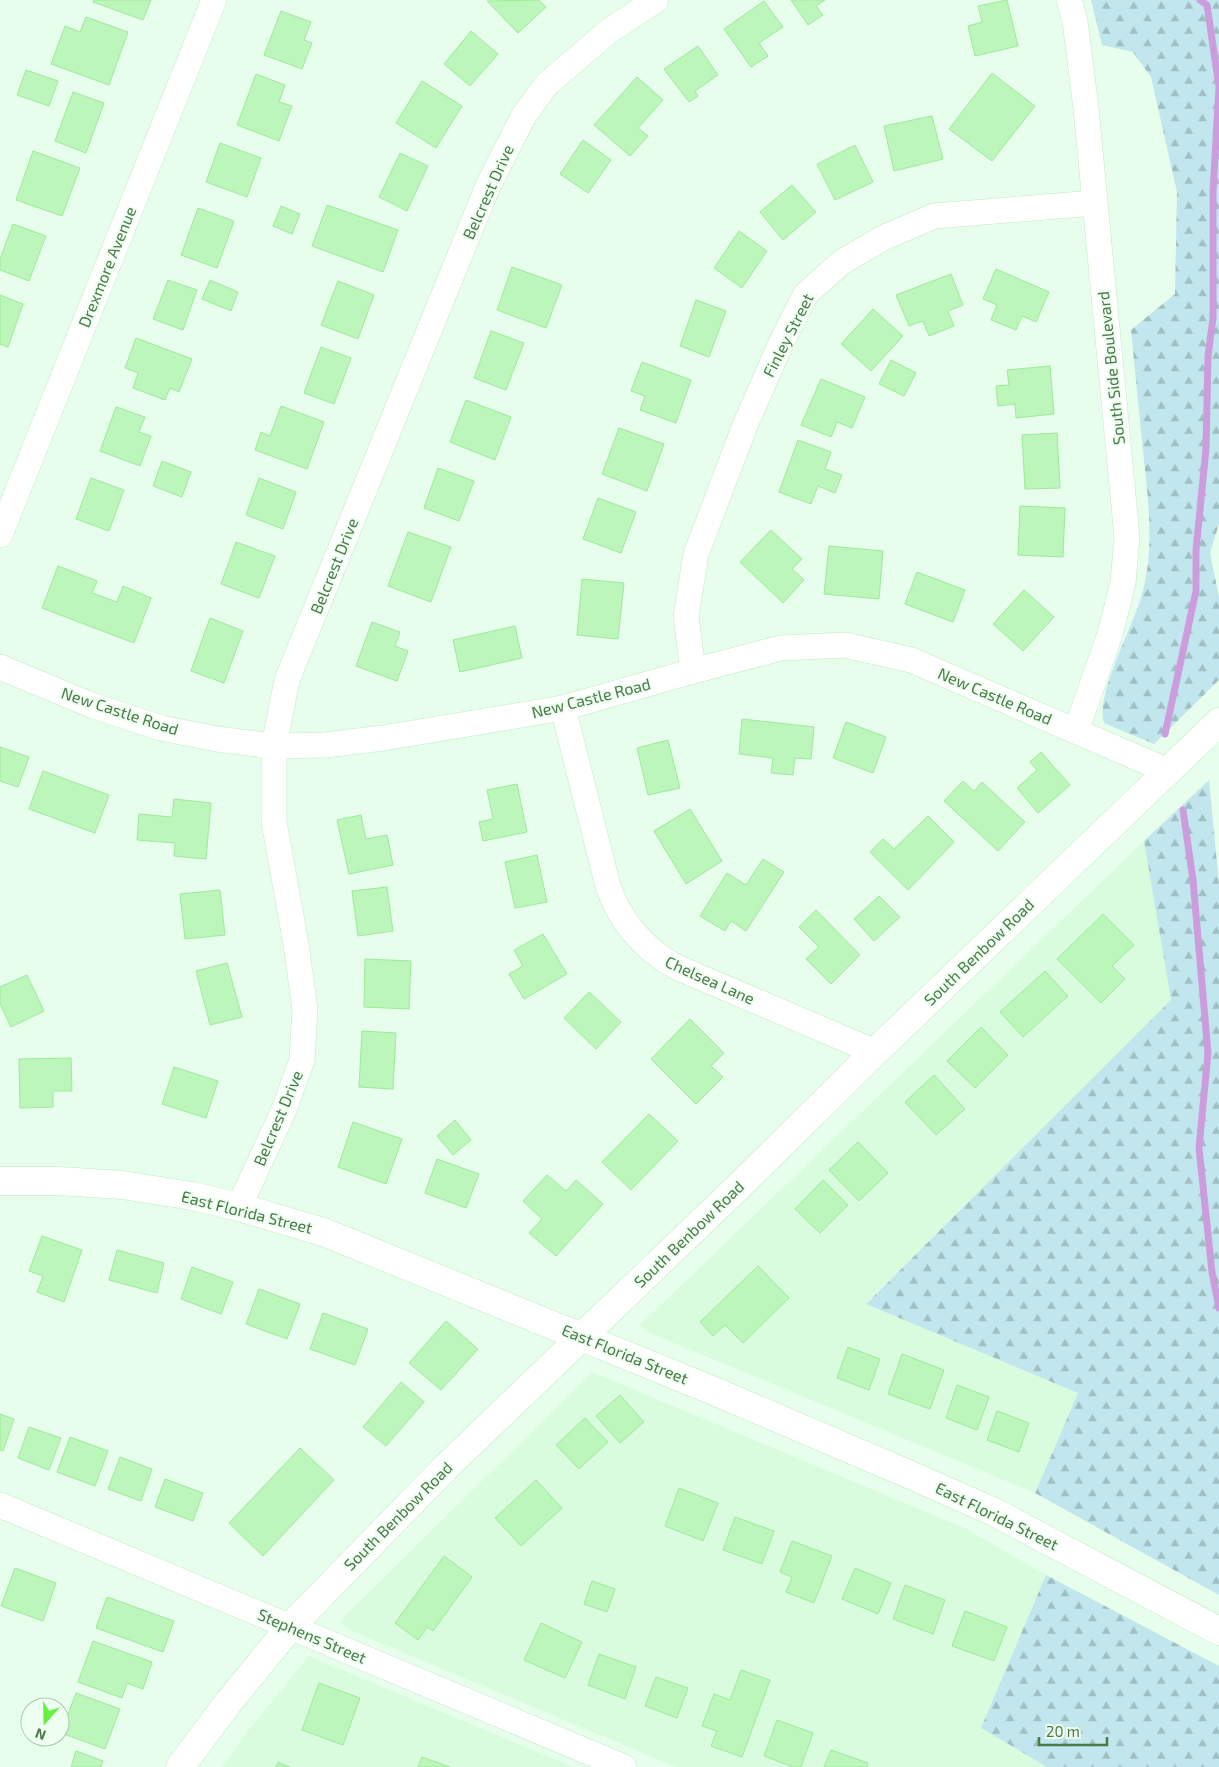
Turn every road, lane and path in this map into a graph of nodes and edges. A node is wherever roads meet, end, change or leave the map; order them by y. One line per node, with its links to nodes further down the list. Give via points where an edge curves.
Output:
1 (214, 0): 5 (street, Drexmore Avenue)
2 (656, 0): 11 (street, Belcrest Drive, via 610,31 546,85 523,117 488,186 287,680)
3 (1069, 0): 4 (street, South Side Boulevard, via 1075,21)
4 (1094, 203): 7 (street, Finley Street, via 934,216 883,238 842,262 806,294 746,423 696,554 686,616); 10 (street, South Side Boulevard, via 1127,537 1123,583 1110,634)
5 (0, 535)
6 (0, 667): 11 (street, New Castle Road, via 161,728)
7 (693, 671): 8 (street, New Castle Road); 10 (street, New Castle Road, via 782,648 845,645 911,660)
8 (563, 708): 11 (street, New Castle Road, via 336,744); 13 (street, Chelsea Lane, via 608,886 614,904 634,934 646,947 674,966)
9 (1219, 722): 12 (main road, South Benbow Road)
10 (1076, 731): 12 (street, New Castle Road)
11 (274, 746): 15 (street, Belcrest Drive, via 274,822 305,1009 302,1060 283,1112)
12 (1168, 771): 13 (main road, South Benbow Road)
13 (875, 1052): 16 (main road, South Benbow Road)
14 (0, 1181): 15 (main road, East Florida Street, via 58,1180 122,1185)
15 (239, 1207): 16 (main road, East Florida Street, via 326,1233)
16 (582, 1337): 18 (main road, South Benbow Road, via 445,1468); 19 (main road, East Florida Street, via 994,1512)
17 (0, 1504): 18 (street, Stephens Street)
18 (290, 1627): 20 (main road, South Benbow Road); 21 (street, Stephens Street)
19 (1219, 1631)
20 (180, 1767)
21 (624, 1767)

